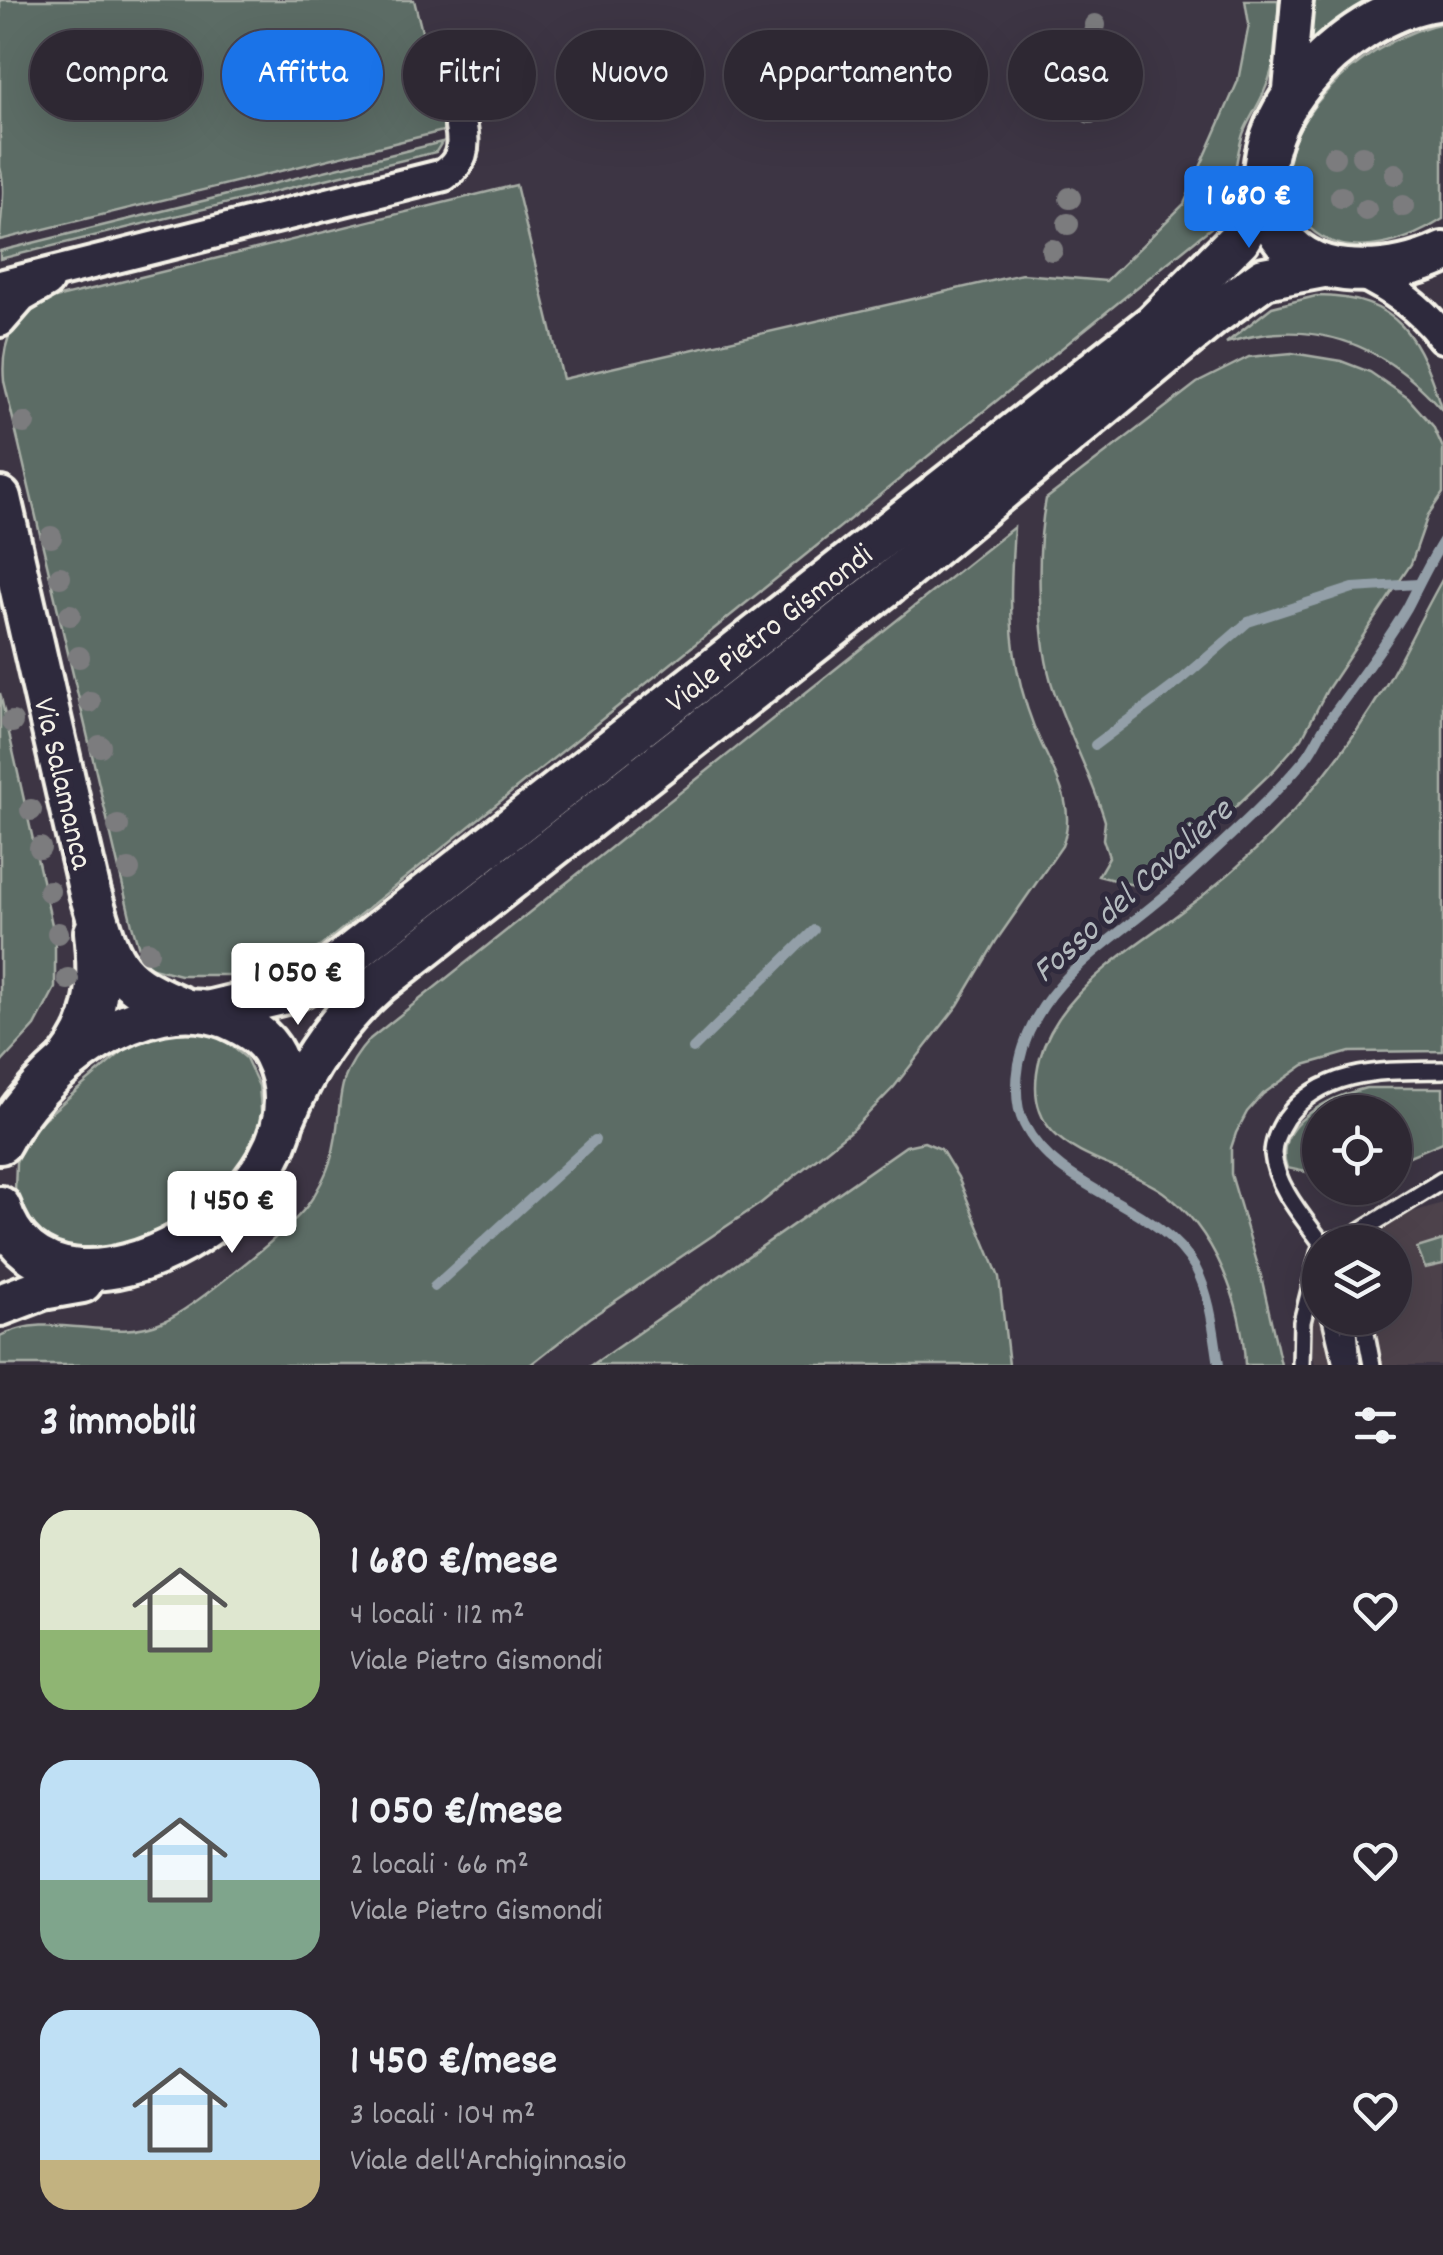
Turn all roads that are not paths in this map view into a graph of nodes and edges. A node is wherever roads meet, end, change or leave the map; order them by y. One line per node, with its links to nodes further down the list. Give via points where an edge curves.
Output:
1 (1298, 0): 3 (street)
2 (1432, 0): 3 (street, Viale Pietro Gismondi, via 1343,42)
3 (1288, 104): 5 (street, Viale Pietro Gismondi)
4 (461, 127): 7 (street, via 462,154 444,175)
5 (1264, 172): 8 (street, via 1280,235 1301,256); 14 (street, Viale Pietro Gismondi, via 1256,212 1239,239 1154,324 329,971 279,996)
6 (1443, 253): 8 (street, Viale Pietro Gismondi, via 1402,267)
7 (82, 266): 9 (street); 10 (street, via 34,288)
8 (1340, 269): 11 (street, via 1414,304); 17 (street, Viale Pietro Gismondi, via 1276,274 1241,294 883,588 380,982 318,1052)
9 (0, 286)
10 (0, 321)
11 (1443, 337)
12 (0, 498): 13 (street, Via Salamanca)
13 (90, 893): 14 (street, via 116,965 140,988); 15 (street, via 95,1009 85,1039)
14 (199, 1011): 15 (street, Viale Pietro Gismondi, via 131,1023); 17 (street, via 249,1028 268,1046 282,1079)
15 (63, 1066): 18 (street, via 22,1108)
16 (1443, 1070): 21 (lane, via 1344,1077 1300,1102 1274,1142 1289,1197)
17 (284, 1116): 23 (street, Viale Pietro Gismondi, via 264,1172 216,1224 149,1270)
18 (0, 1143)
19 (1443, 1180): 22 (lane)
20 (0, 1207): 23 (street, via 12,1239 29,1259 52,1274)
21 (1311, 1225)
22 (1374, 1225)
23 (86, 1282): 24 (street, Viale Pietro Gismondi)
24 (0, 1305)
25 (1302, 1322): 29 (lane)
26 (1336, 1335): 30 (lane)
27 (1349, 1335): 31 (lane)
28 (1366, 1335): 32 (lane)
29 (1301, 1365)
30 (1342, 1365)
31 (1352, 1365)
32 (1372, 1365)

